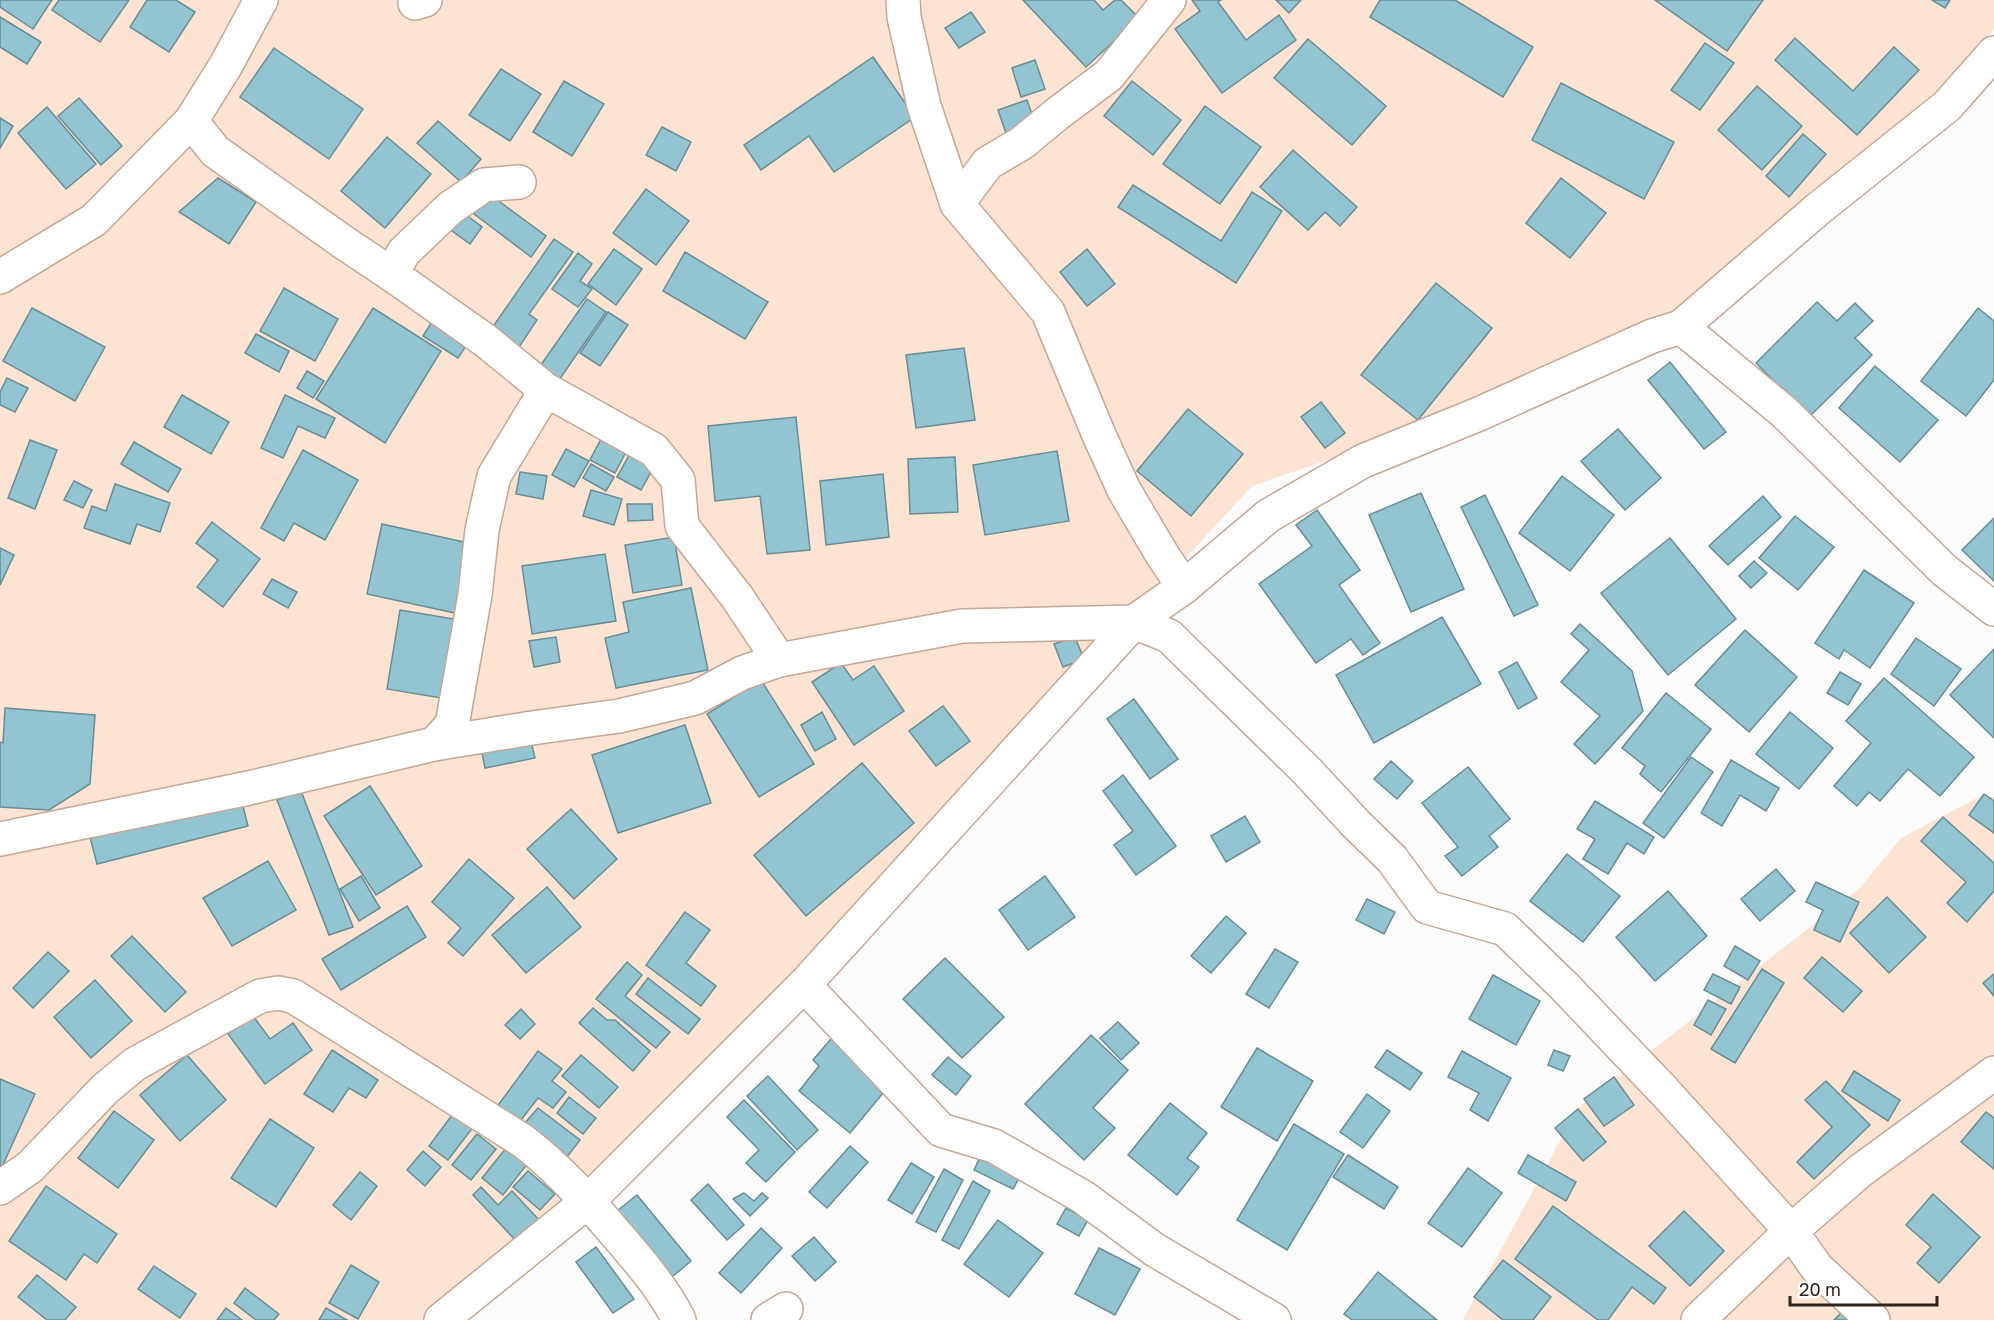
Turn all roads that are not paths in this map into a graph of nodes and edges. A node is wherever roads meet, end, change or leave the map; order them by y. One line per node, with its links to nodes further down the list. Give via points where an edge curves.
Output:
1 (261, 0): 5 (street)
2 (903, 0): 7 (street, via 924,106)
3 (1169, 0): 7 (street, via 1109,75 1023,143 988,163)
4 (1994, 53): 10 (street, via 1947,106 1818,209)
5 (191, 121): 8 (street, via 215,151); 9 (street, via 94,220)
6 (519, 182): 8 (street, via 484,185 450,208 404,252)
7 (957, 204): 12 (street, via 1048,312 1124,490)
8 (391, 274): 11 (street, via 486,341)
9 (0, 278)
10 (1681, 327): 12 (street, via 1363,461 1268,516); 13 (street, via 1784,412 1944,570)
11 (546, 390): 15 (street, via 654,450 678,480 682,526); 16 (street, via 494,476 452,725)
12 (1184, 587): 14 (street)
13 (1994, 609)
14 (1134, 622): 15 (street, via 962,626); 18 (street); 22 (street, via 1169,636 1392,859 1427,907 1504,929 1657,1083)
15 (779, 660): 16 (street, via 742,673 695,698 619,717)
16 (434, 744): 17 (street)
17 (0, 839)
18 (804, 985): 21 (street); 25 (street, via 941,1130 994,1146 1083,1197 1155,1250)
19 (1994, 1073): 22 (street, via 1860,1171)
20 (0, 1188): 21 (street, via 30,1167 105,1089 135,1064 260,996 278,993 293,996 523,1141)
21 (588, 1201): 23 (street); 24 (street, via 654,1278)
22 (1791, 1231): 26 (street); 27 (street, via 1817,1268)
23 (441, 1320)
24 (679, 1320)
25 (1274, 1320)
26 (1698, 1320)
27 (1873, 1320)

